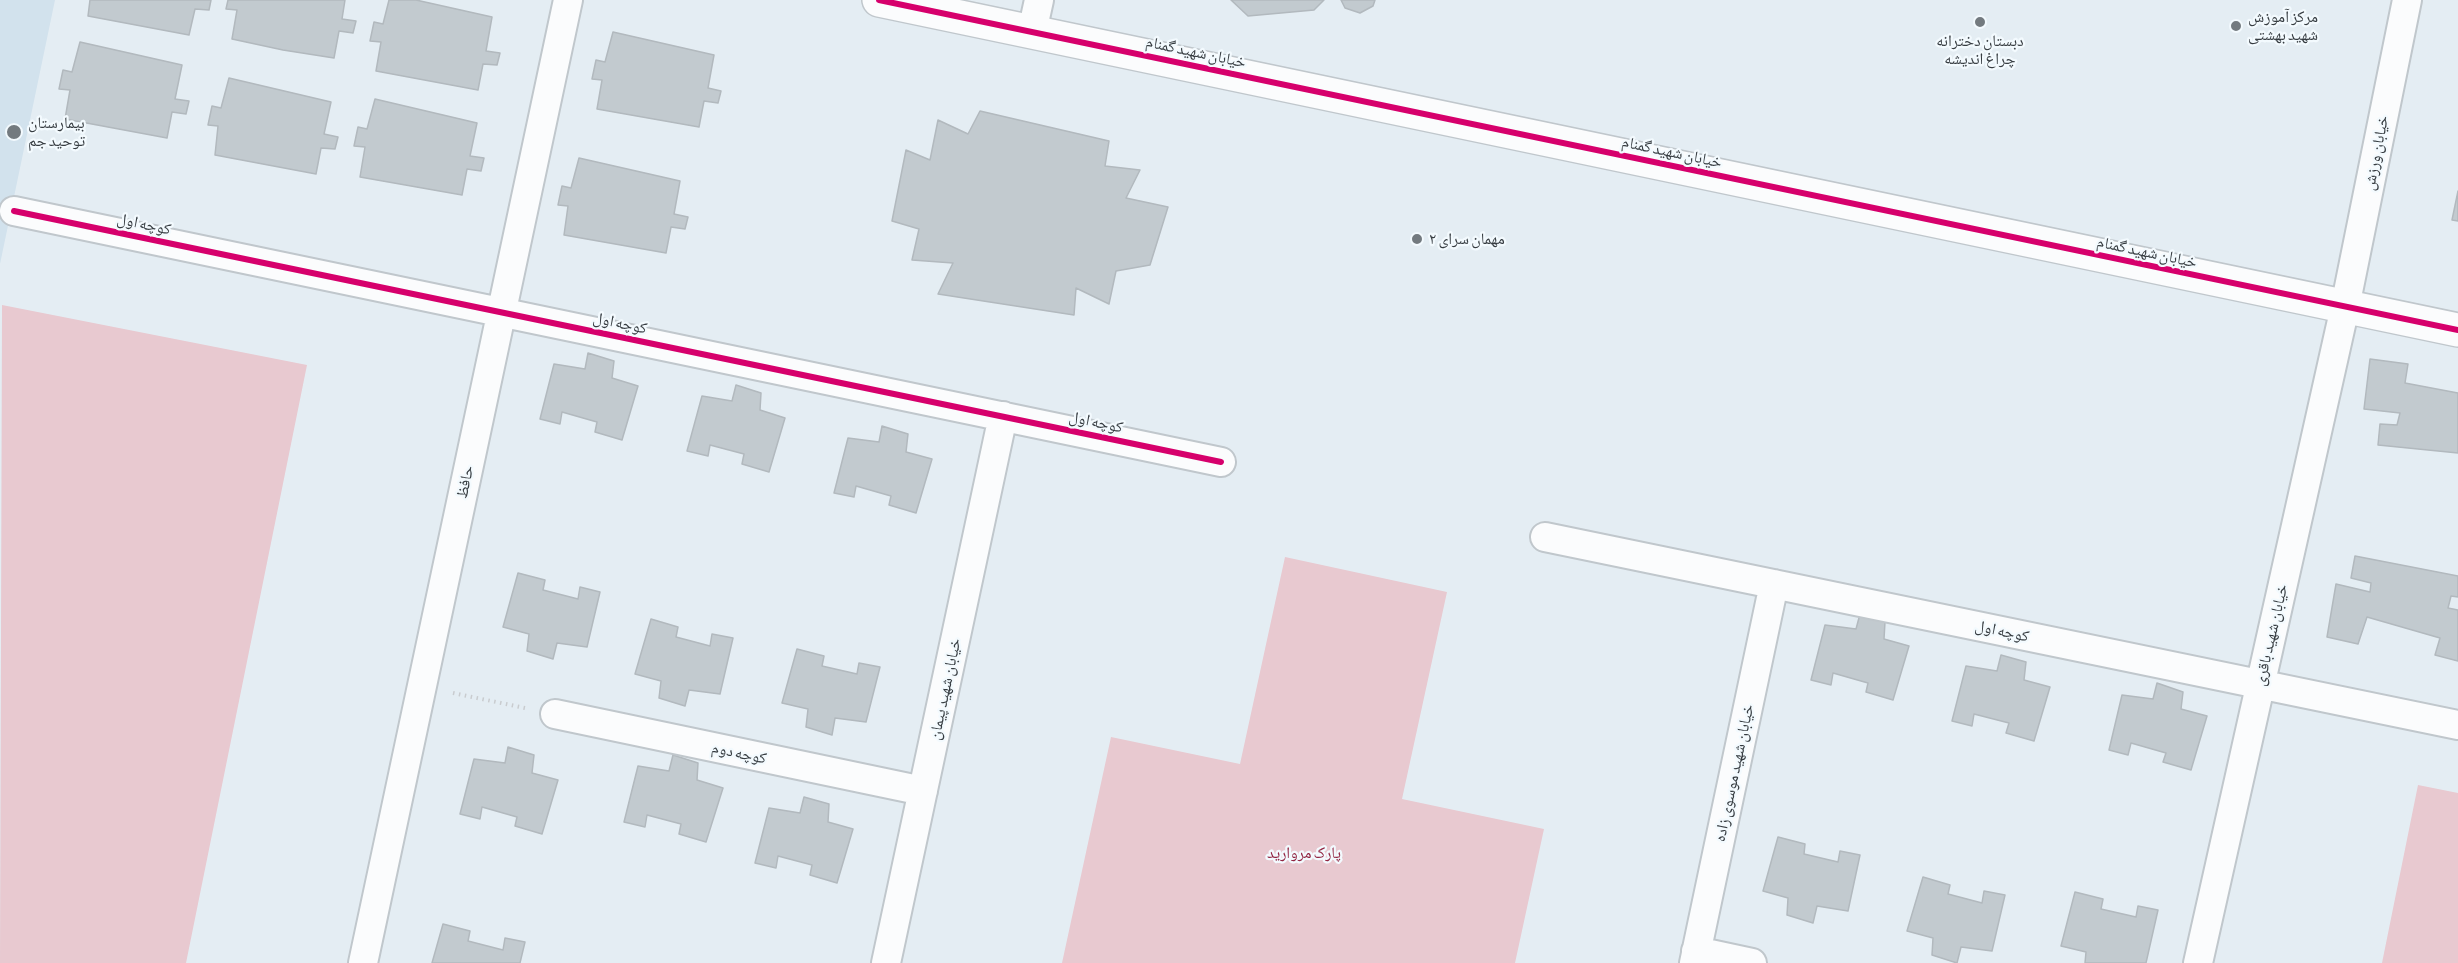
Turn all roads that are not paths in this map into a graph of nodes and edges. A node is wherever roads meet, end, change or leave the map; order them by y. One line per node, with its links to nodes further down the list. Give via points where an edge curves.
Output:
1 (568, 0): 8 (street, حافظ)
2 (879, 0): 5 (street, خیابان شهید گمنام)
3 (1039, 0): 5 (street)
4 (2407, 0): 7 (street, خیابان ورزش)
5 (1032, 32): 7 (street, خیابان شهید گمنام)
6 (14, 210): 8 (street, کوچه اول)
7 (2345, 307): 9 (street, خیابان شهید گمنام); 14 (street, خیابان شهید باقری)
8 (501, 312): 10 (street, کوچه اول); 19 (street, حافظ)
9 (2458, 330)
10 (1003, 416): 11 (street, کوچه اول); 17 (street, خیابان شهید پیمان)
11 (1221, 462)
12 (1545, 537): 13 (street, کوچه اول)
13 (1774, 584): 14 (street, کوچه اول); 18 (street, خیابان شهید موسوی زاده)
14 (2260, 685): 16 (street, کوچه اول); 22 (street, خیابان شهید باقری)
15 (555, 714): 17 (street, کوچه دوم)
16 (2458, 725)
17 (923, 791): 20 (street, خیابان شهید پیمان)
18 (1695, 957): 21 (street)
19 (363, 963)
20 (886, 963)
21 (1752, 963)
22 (2198, 963)

